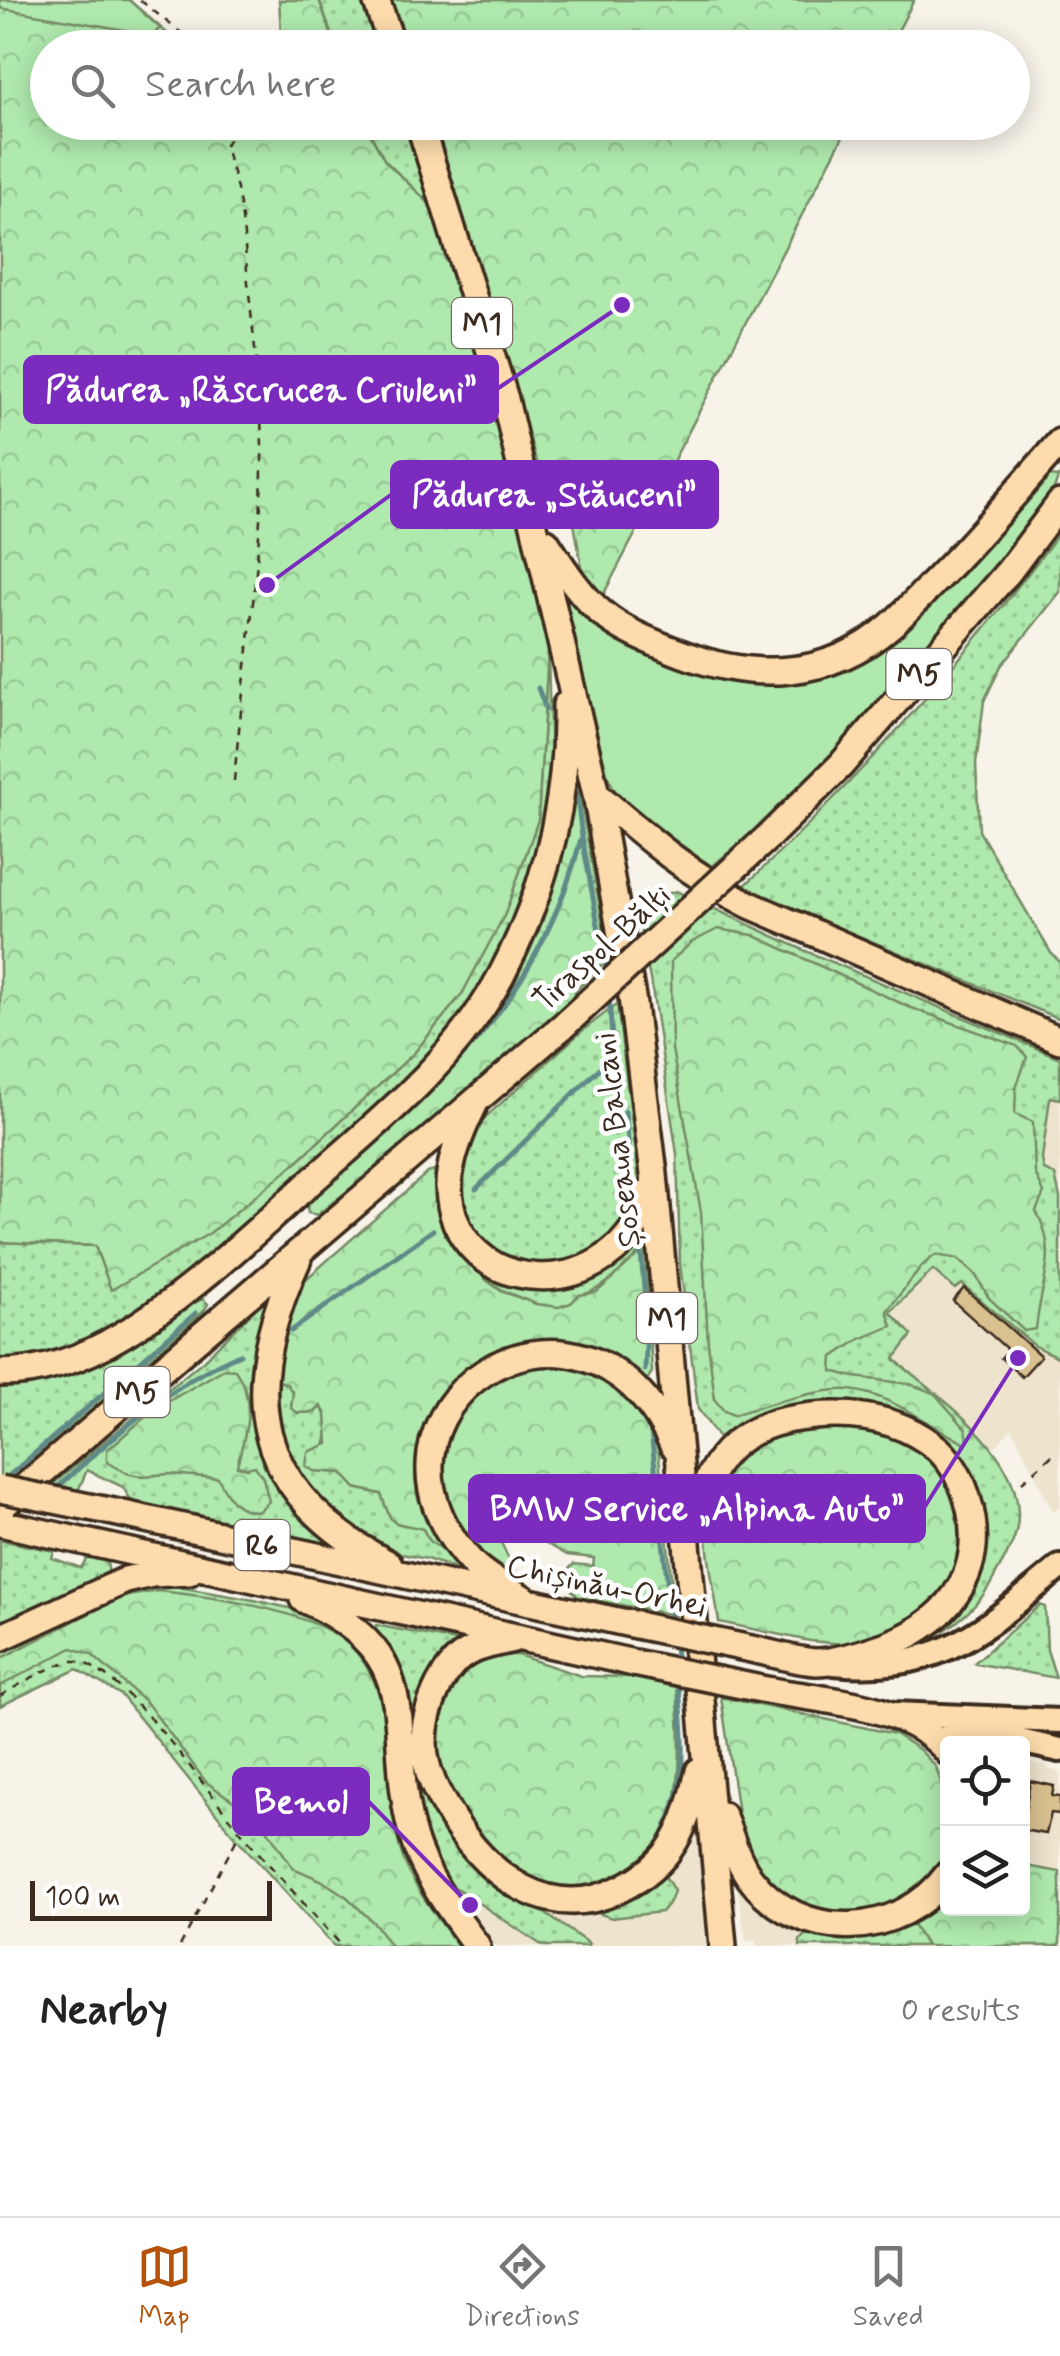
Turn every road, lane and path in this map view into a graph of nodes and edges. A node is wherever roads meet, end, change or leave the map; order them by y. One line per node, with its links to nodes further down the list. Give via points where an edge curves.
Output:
1 (140, 0): 3 (path)
2 (376, 0): 4 (highway)
3 (178, 30)
4 (387, 30)
5 (228, 140): 11 (path, via 224,146 247,240 262,471)
6 (426, 140): 9 (highway, M1, via 491,352)
7 (1060, 442): 9 (highway, via 888,628 864,646 812,667 733,670 638,638 582,597)
8 (1060, 503): 14 (highway, Tiraspol-Bălți / M5, bridge, via 841,764 564,1026)
9 (535, 526): 10 (highway, M1)
10 (565, 650): 12 (highway, Șoseaua Balcani / M1); 16 (highway, via 564,778 548,861 500,978 415,1088)
11 (234, 781)
12 (596, 794): 13 (highway, via 704,882); 15 (highway, Șoseaua Balcani / M1)
13 (1060, 1040)
14 (476, 1100): 15 (highway, via 454,1158 450,1197 460,1230 497,1265 564,1275 608,1257 638,1224); 17 (highway, Tiraspol-Bălți / M5)
15 (654, 1174): 21 (highway, Șoseaua Balcani / M1)
16 (248, 1238): 18 (highway); 19 (highway, via 111,1341 68,1361)
17 (302, 1249): 18 (highway, Tiraspol-Bălți / M5); 29 (highway, via 266,1345 264,1399 275,1450 297,1495 318,1517)
18 (274, 1274): 24 (highway, M5)
19 (0, 1373)
20 (1057, 1451): 22 (path)
21 (681, 1462): 26 (highway, Șoseaua Balcani / M1); 31 (highway, via 643,1395 592,1361 538,1352 500,1362 469,1382 437,1428 430,1465 435,1500 453,1539 477,1568)
22 (1022, 1482)
23 (0, 1489): 29 (highway, Chișinău-Orhei / R6, bridge)
24 (0, 1508)
25 (0, 1523): 28 (highway, R6)
26 (688, 1562): 34 (highway, via 701,1494 716,1463 763,1428 810,1416 866,1416 940,1450 961,1481 972,1515 976,1544 960,1588 906,1637); 40 (highway, Șoseaua Balcani / M1)
27 (1060, 1567): 34 (main road, Chișinău-Orhei / R6, via 976,1634 942,1652 882,1666)
28 (218, 1571): 30 (highway, R6); 32 (highway, via 126,1580)
29 (416, 1578): 31 (highway, Chișinău-Orhei / R6)
30 (257, 1579): 33 (highway, R6); 47 (highway, via 349,1624 383,1661 396,1688 407,1808 420,1860)
31 (529, 1602): 34 (highway, Chișinău-Orhei / R6, bridge)
32 (0, 1638)
33 (520, 1638): 36 (highway, R6, bridge); 40 (highway, via 468,1652 454,1664 430,1708 424,1746 448,1811 478,1854 514,1886 542,1897 584,1900 648,1874 690,1813)
34 (816, 1662)
35 (0, 1696): 43 (path, via 68,1661 82,1662 136,1702)
36 (885, 1713): 37 (main road); 39 (highway)
37 (915, 1716): 38 (main road); 41 (main road)
38 (1060, 1721)
39 (940, 1744)
40 (704, 1747): 42 (highway, M1)
41 (1060, 1750)
42 (708, 1783): 44 (highway, via 750,1878 772,1901 811,1922 858,1926 896,1916); 48 (highway, M1)
43 (240, 1832): 45 (path); 46 (path)
44 (940, 1882)
45 (180, 1946)
46 (342, 1946)
47 (477, 1946)
48 (723, 1946)

